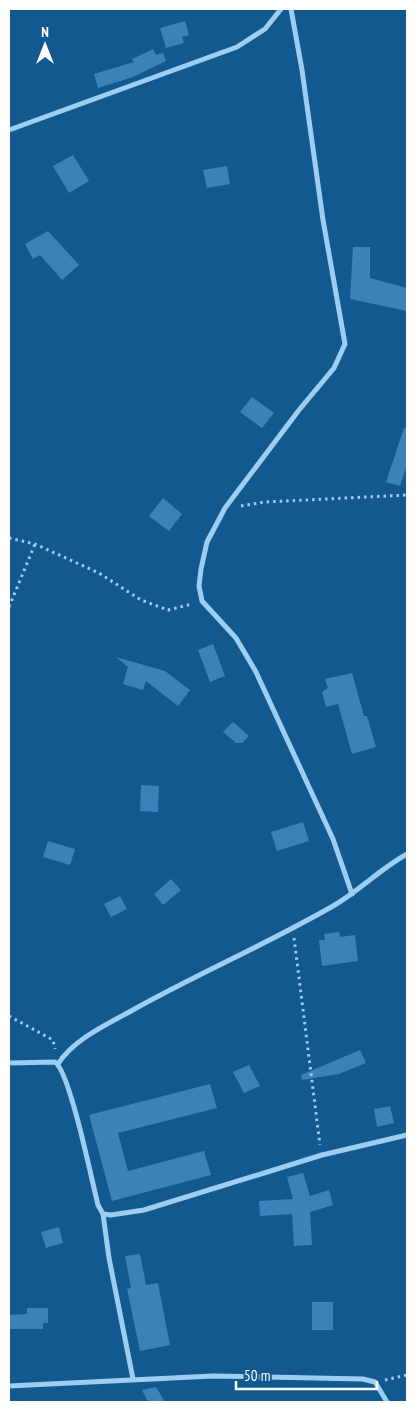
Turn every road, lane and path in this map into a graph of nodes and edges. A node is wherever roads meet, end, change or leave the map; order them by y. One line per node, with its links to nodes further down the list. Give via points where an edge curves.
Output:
1 (281, 9): 3 (street, via 265,29 237,47)
2 (291, 9): 5 (street, via 345,344 334,368)
3 (9, 130)
4 (407, 495): 5 (path, via 265,502)
5 (225, 508): 8 (street, via 204,552 199,586)
6 (9, 538): 7 (path)
7 (35, 544): 8 (path, via 99,573 141,600 168,610); 9 (path)
8 (202, 601): 11 (street, via 236,638 256,672 333,839)
9 (9, 606)
10 (407, 854): 11 (street, via 386,865)
11 (352, 894): 12 (street)
12 (293, 928): 15 (street, via 184,981 113,1021 68,1050); 17 (path)
13 (9, 1016): 15 (path, via 53,1040)
14 (9, 1062): 15 (street)
15 (58, 1064): 18 (street)
16 (407, 1135): 17 (street)
17 (322, 1155): 18 (street, via 144,1210)
18 (103, 1214): 20 (street)
19 (407, 1376): 21 (path)
20 (132, 1379): 21 (street, via 213,1376 363,1379); 22 (street)
21 (375, 1382): 23 (street)
22 (9, 1386)
23 (387, 1402)

